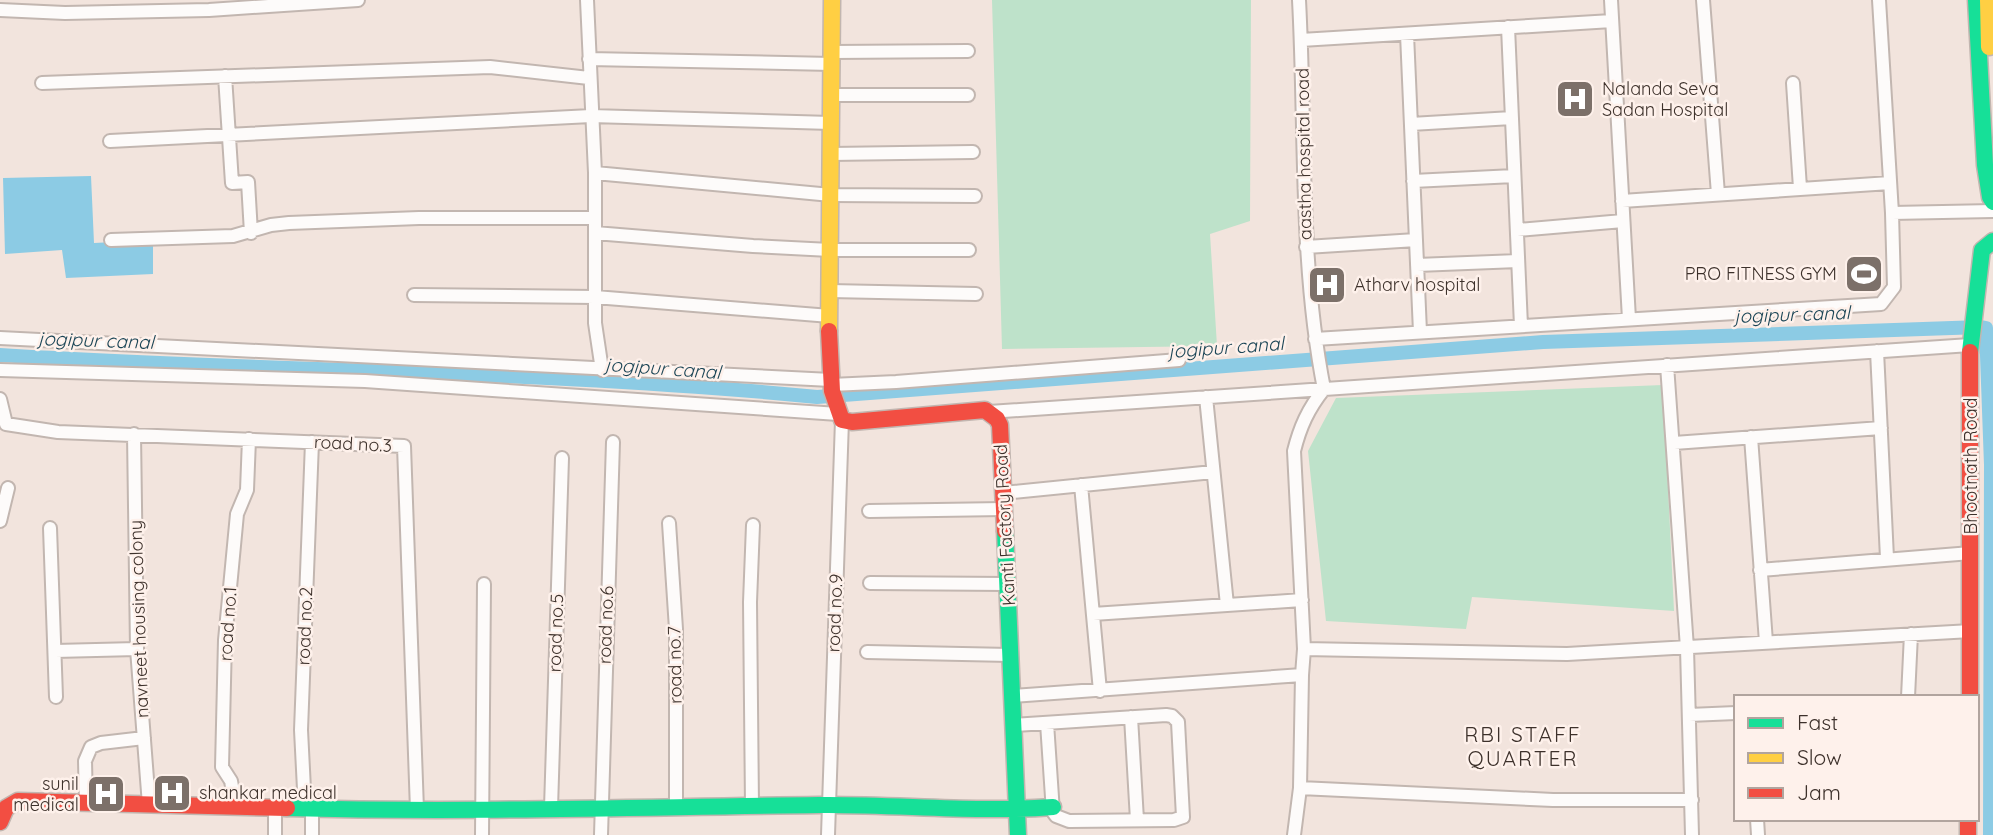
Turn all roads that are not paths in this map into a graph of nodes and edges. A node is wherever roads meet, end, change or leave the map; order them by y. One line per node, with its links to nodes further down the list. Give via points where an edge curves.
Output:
1 (358, 0): 10 (street)
2 (587, 0): 18 (street)
3 (832, 0): 17 (street)
4 (1299, 0): 15 (street, aastha hospital road)
5 (1611, 0): 12 (street)
6 (1703, 0): 40 (street)
7 (1879, 0): 38 (street)
8 (1976, 0): 34 (street)
9 (1988, 0): 25 (street)
10 (209, 5): 11 (street, via 65,13)
11 (0, 10)
12 (1612, 21): 13 (street); 43 (street)
13 (1508, 27): 14 (street); 27 (street)
14 (1407, 34): 15 (street); 29 (street)
15 (1301, 40): 55 (street, aastha hospital road)
16 (968, 51): 17 (street)
17 (832, 58): 18 (street); 23 (street)
18 (589, 59): 20 (street)
19 (225, 76): 20 (street, via 490,67); 21 (street); 30 (street)
20 (589, 78): 26 (street)
21 (42, 83)
22 (1793, 83): 39 (street)
23 (832, 95): 24 (street); 28 (street)
24 (968, 95)
25 (1993, 100)
26 (591, 116): 28 (street); 30 (street); 35 (street)
27 (1512, 118): 29 (street); 36 (street)
28 (831, 124): 33 (street)
29 (1411, 124): 37 (street)
30 (228, 135): 31 (street); 50 (street, via 232,183 248,182)
31 (110, 141)
32 (973, 152): 33 (street)
33 (831, 154): 41 (street)
34 (1989, 164): 44 (street)
35 (595, 173): 41 (street); 47 (street)
36 (1514, 176): 37 (street); 49 (street)
37 (1413, 181): 53 (street)
38 (1890, 183): 39 (street); 46 (street)
39 (1800, 188): 40 (street)
40 (1718, 194): 43 (street)
41 (831, 195): 42 (street); 56 (street)
42 (975, 196)
43 (1622, 201): 48 (street)
44 (1993, 202)
45 (1993, 211): 46 (street)
46 (1892, 213): 65 (street, via 1894,287 1881,304)
47 (595, 218): 50 (street, via 289,223); 51 (street)
48 (1623, 221): 49 (street); 65 (street)
49 (1517, 230): 58 (street)
50 (251, 233): 52 (street)
51 (595, 233): 56 (street); 63 (street)
52 (111, 240)
53 (1416, 240): 55 (street); 59 (street)
54 (1993, 241): 69 (street, Bhootnath Road, via 1982,250)
55 (1306, 247): 70 (street, aastha hospital road)
56 (830, 250): 57 (street); 60 (street)
57 (970, 250)
58 (1518, 261): 59 (street); 66 (street)
59 (1417, 265): 67 (street)
60 (830, 291): 61 (street); 64 (street)
61 (976, 294)
62 (414, 295): 63 (street)
63 (595, 297): 64 (street); 75 (street)
64 (830, 316): 77 (street)
65 (1629, 319): 66 (street)
66 (1521, 326): 67 (street)
67 (1420, 332): 70 (street)
68 (0, 338): 75 (street)
69 (1971, 340): 71 (street); 99 (street, Bhootnath Road)
70 (1316, 344): 76 (street, aastha hospital road)
71 (1877, 351): 73 (street); 82 (street)
72 (1179, 360): 77 (street)
73 (1667, 365): 76 (street); 88 (street)
74 (0, 370): 81 (street, via 365,381)
75 (602, 370): 77 (street)
76 (1322, 383): 78 (street); 105 (street, via 1300,427 1294,451)
77 (832, 385): 81 (street)
78 (1206, 397): 80 (street); 90 (street)
79 (0, 399): 83 (street, road no.3, via 6,424 58,432)
80 (989, 412): 81 (street, via 852,422); 93 (street, Kanti Factory Road, via 1000,425)
81 (839, 414): 133 (street, road no.9)
82 (1881, 428): 84 (street); 100 (street)
83 (134, 434): 85 (street, road no.3); 112 (street, navneet housing colony)
84 (1751, 437): 88 (street); 101 (street)
85 (249, 439): 86 (street, road no.3); 135 (street, road no.1, via 247,490 237,514 225,640 222,767 231,781)
86 (312, 442): 142 (street, road no.2, via 301,730); 144 (street, road no.3, via 404,446)
87 (613, 442): 141 (street, road no.6)
88 (1674, 443): 111 (street)
89 (562, 458): 140 (street, road no.5)
90 (1213, 472): 91 (street); 106 (street)
91 (1081, 485): 93 (street); 107 (street)
92 (8, 488): 95 (street)
93 (1004, 501): 94 (street); 104 (street, Kanti Factory Road)
94 (869, 511)
95 (0, 521)
96 (669, 523): 136 (street, road no.7, via 676,629)
97 (753, 526): 134 (street)
98 (50, 528): 114 (street)
99 (1971, 553): 100 (street); 108 (street, Bhootnath Road)
100 (1887, 558): 101 (street)
101 (1760, 570): 110 (street)
102 (870, 583): 104 (street)
103 (484, 584): 143 (street)
104 (1007, 584): 116 (street, Kanti Factory Road)
105 (1302, 600): 106 (street); 113 (street)
106 (1227, 605): 107 (street)
107 (1093, 614): 118 (street)
108 (1971, 631): 109 (street); 120 (street, Bhootnath Road)
109 (1911, 635): 110 (street); 119 (street)
110 (1766, 642): 111 (street)
111 (1687, 648): 113 (street, via 1567,654); 124 (street)
112 (137, 649): 114 (street); 128 (street, navneet housing colony)
113 (1304, 649): 117 (street)
114 (55, 651): 122 (street)
115 (867, 652): 116 (street)
116 (1010, 655): 121 (street, Kanti Factory Road)
117 (1302, 675): 118 (street); 129 (street)
118 (1101, 691): 121 (street)
119 (1908, 695)
120 (1970, 695)
121 (1012, 696): 127 (street, Kanti Factory Road)
122 (56, 697)
123 (1734, 713): 124 (street)
124 (1689, 715): 130 (street)
125 (1131, 717): 126 (street); 146 (street); 146 (street, via 1167,715 1178,722 1185,813 1180,819)
126 (1047, 723): 127 (street); 137 (street)
127 (1014, 725): 145 (street, Kanti Factory Road)
128 (144, 738): 131 (street, via 91,747 85,761); 132 (street, navneet housing colony)
129 (1300, 788): 130 (street, via 1553,800); 153 (street)
130 (1692, 800): 154 (street)
131 (86, 803): 132 (street); 138 (street)
132 (149, 805): 135 (street)
133 (827, 805): 134 (street); 145 (street); 151 (street, road no.9)
134 (752, 806): 136 (street)
135 (236, 807): 139 (street)
136 (676, 807): 141 (street)
137 (1053, 807): 145 (street); 146 (street, via 1056,816 1069,821)
138 (6, 808)
139 (275, 808): 142 (street); 147 (street)
140 (551, 808): 141 (street); 143 (street)
141 (600, 808): 150 (street, road no.6)
142 (308, 809): 144 (street); 148 (street, road no.2)
143 (484, 809): 144 (street); 149 (street)
144 (417, 810)
145 (1017, 810): 152 (street, Kanti Factory Road)
146 (1137, 820)
147 (275, 835)
148 (312, 835)
149 (482, 835)
150 (601, 835)
151 (828, 835)
152 (1018, 835)
153 (1294, 835)
154 (1692, 835)

